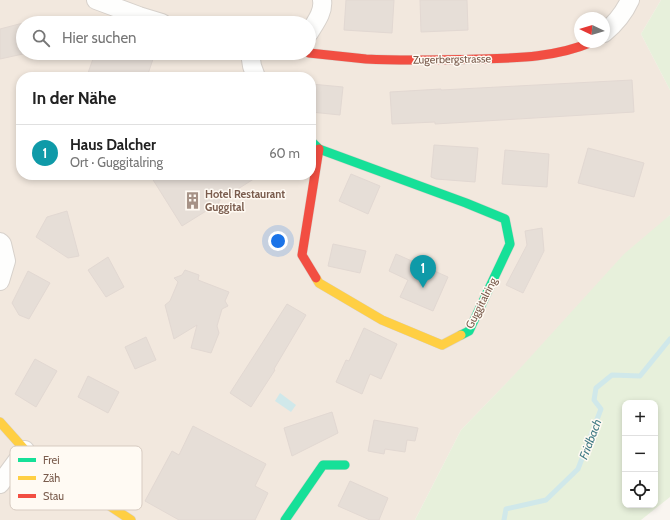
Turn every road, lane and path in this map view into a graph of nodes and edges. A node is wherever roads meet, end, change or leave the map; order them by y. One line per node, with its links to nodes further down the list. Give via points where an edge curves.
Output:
1 (96, 0): 4 (street)
2 (322, 0): 5 (street)
3 (630, 0): 6 (street)
4 (139, 16)
5 (316, 21)
6 (610, 28)
7 (578, 48): 8 (street, Zugerbergstrasse, via 550,54 434,60 372,59)
8 (316, 54)
9 (251, 60): 10 (street)
10 (254, 72)
11 (316, 146): 12 (street, Guggitalring)
12 (319, 149): 13 (street, Guggitalring); 14 (street, Guggitalring, via 466,202 505,219 510,244 469,331 442,345 382,320 319,283 302,255)
13 (316, 168)
14 (314, 180)
15 (0, 242): 16 (street, via 6,261)
16 (0, 281)
17 (0, 422): 18 (street)
18 (22, 446)
19 (344, 465): 24 (street, via 323,465)
20 (10, 470): 21 (street)
21 (0, 484)
22 (116, 510): 23 (street)
23 (131, 520)
24 (285, 520)

